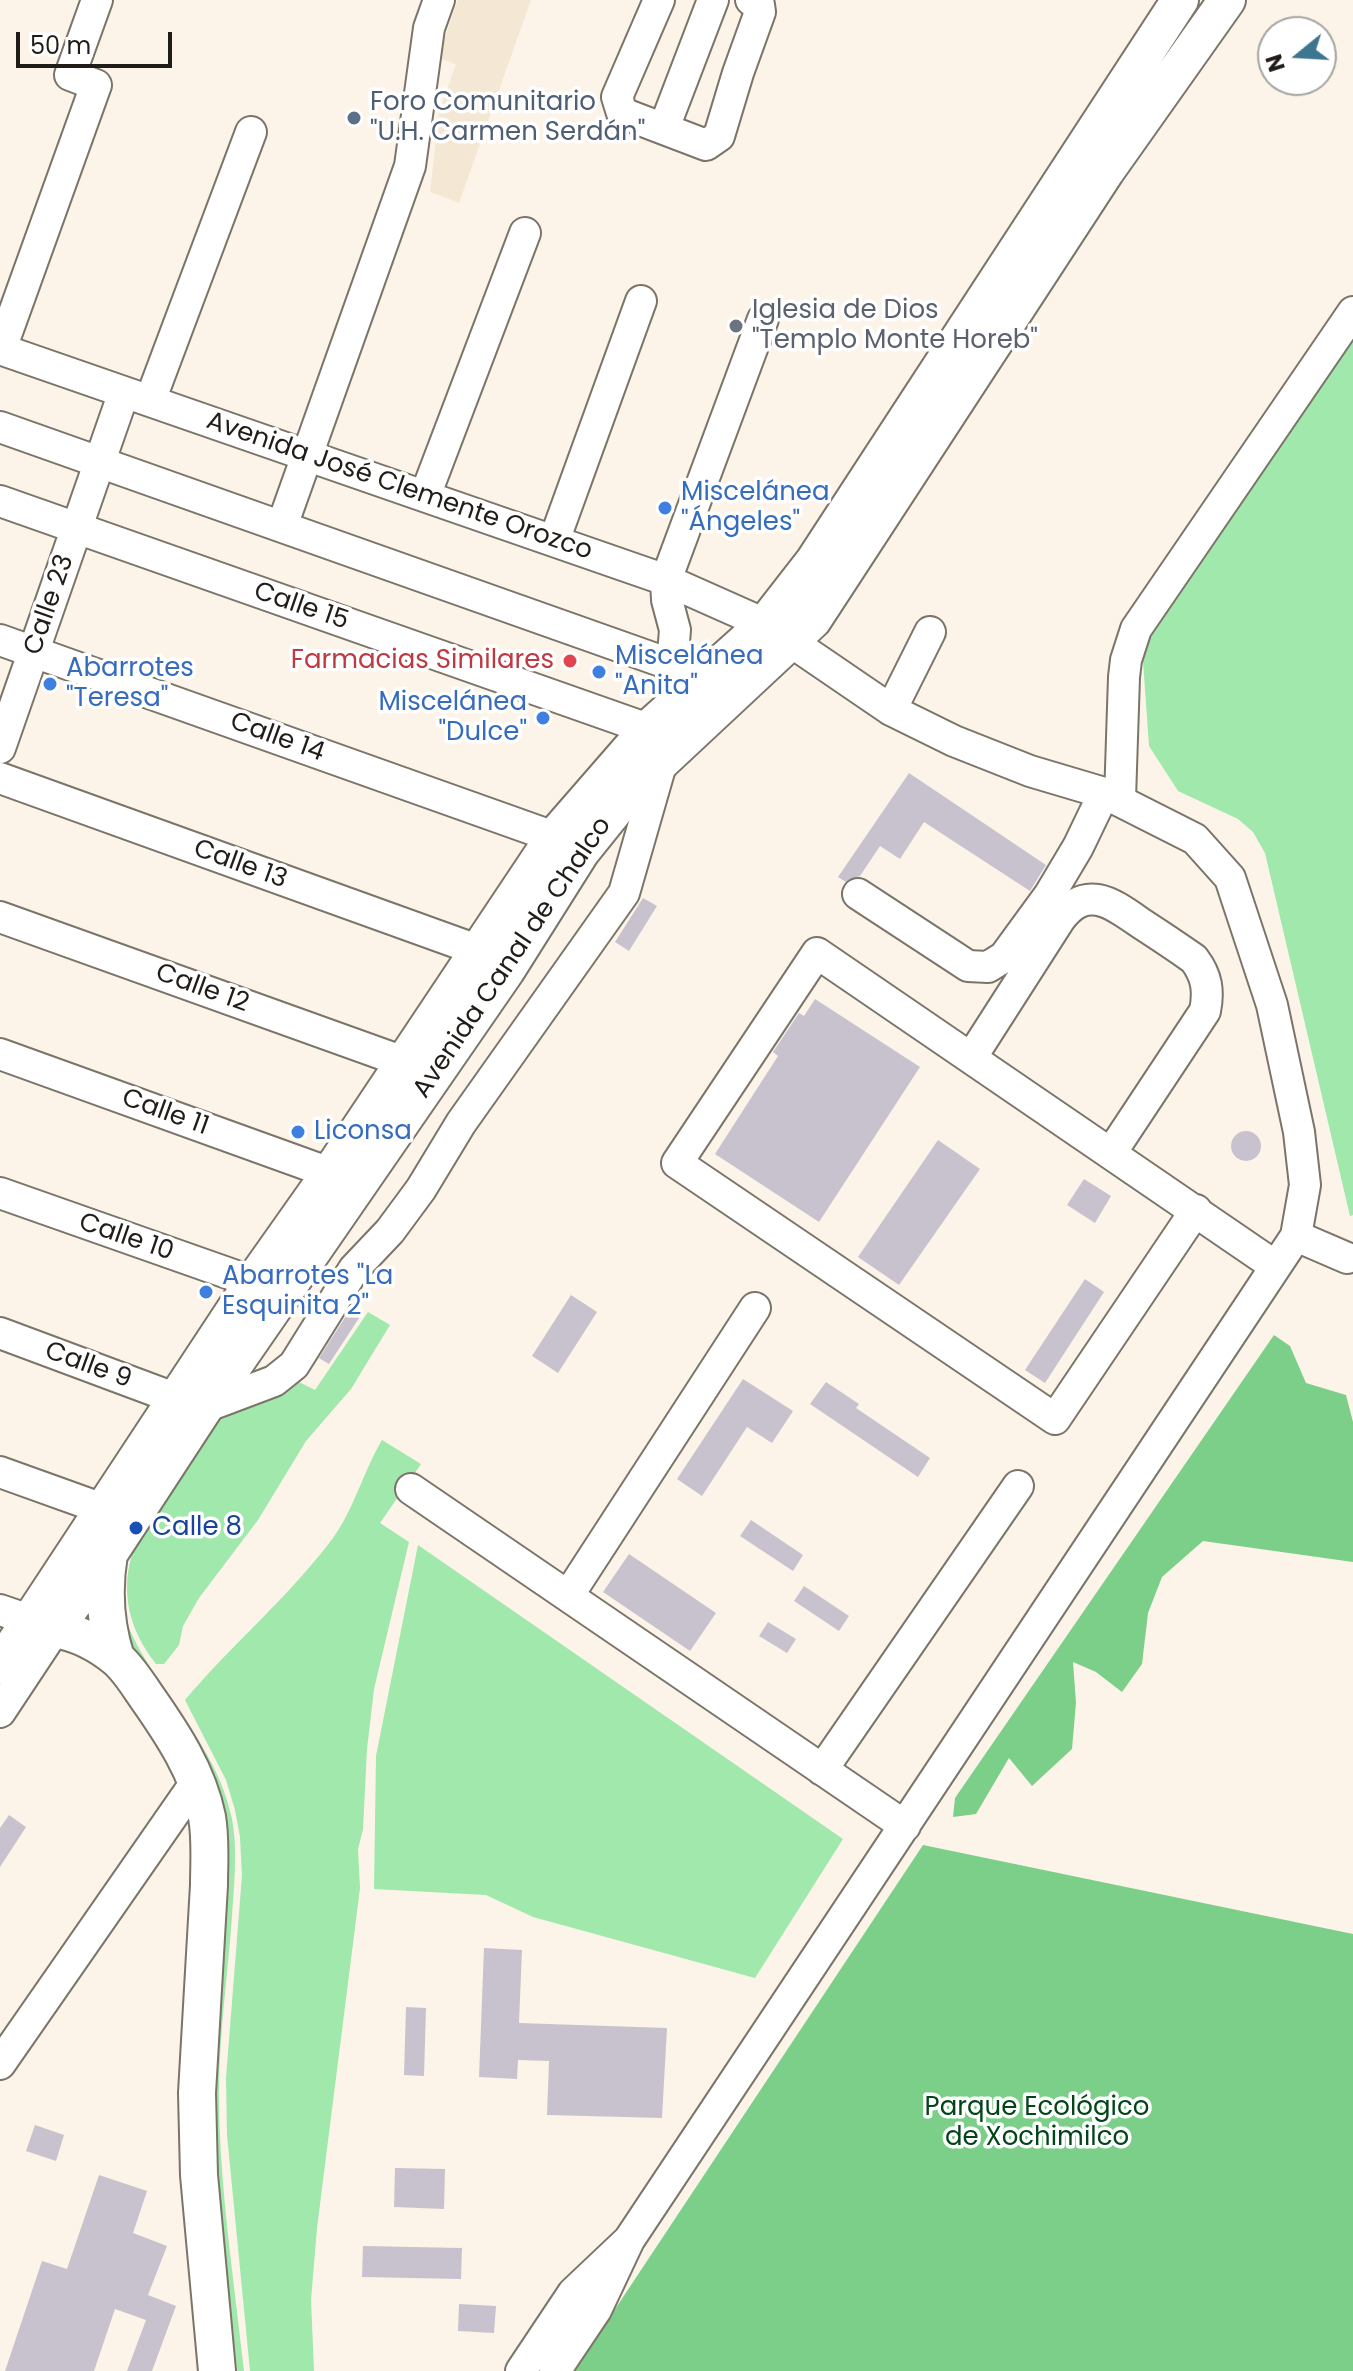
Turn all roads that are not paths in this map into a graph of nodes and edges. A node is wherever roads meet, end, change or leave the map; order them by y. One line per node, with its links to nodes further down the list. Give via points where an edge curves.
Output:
1 (97, 0): 14 (street, via 70,75 96,85)
2 (439, 0): 17 (street, via 429,28 410,166)
3 (659, 0): 8 (street, via 617,97 622,113)
4 (713, 0): 8 (street)
5 (751, 0): 8 (street, via 760,12 719,136 706,145)
6 (1180, 0): 26 (main road, Avenida Canal de Chalco, via 814,561)
7 (1227, 0): 26 (main road, Avenida Canal de Chalco, via 1106,171 813,620)
8 (664, 128)
9 (251, 132): 15 (street, Calle 23)
10 (525, 233): 19 (street)
11 (641, 301): 23 (street)
12 (1353, 312): 34 (street, via 1136,629 1126,660)
13 (763, 319): 24 (street)
14 (0, 349): 15 (street, Avenida José Clemente Orozco)
15 (137, 396): 17 (street, Avenida José Clemente Orozco); 18 (street, Calle 23)
16 (0, 427): 18 (street)
17 (307, 455): 19 (street, Avenida José Clemente Orozco); 21 (street)
18 (100, 463): 21 (street); 22 (street, Calle 23)
19 (425, 496): 23 (street, Avenida José Clemente Orozco)
20 (0, 501): 22 (street, Calle 15)
21 (282, 526): 29 (street)
22 (77, 528): 28 (street, Calle 23); 31 (street, Calle 15)
23 (554, 541): 24 (street, Avenida José Clemente Orozco)
24 (666, 580): 26 (street, Avenida José Clemente Orozco); 29 (street)
25 (930, 632): 30 (street)
26 (778, 633): 29 (main road, Avenida Canal de Chalco); 30 (street, Avenida José Clemente Orozco); 31 (main road, Avenida Canal de Chalco)
27 (0, 640): 28 (street, Calle 14)
28 (34, 652): 32 (street, Calle 23); 35 (street, Calle 14)
29 (686, 675): 31 (main road, Avenida Canal de Chalco)
30 (891, 710): 34 (street, Avenida José Clemente Orozco, via 1030,771)
31 (655, 745): 35 (main road, Avenida Canal de Chalco); 52 (main road, Avenida Canal de Chalco, via 506,971); 52 (street, via 624,893 461,1123 421,1189 354,1269 294,1365 274,1381)
32 (0, 748)
33 (0, 778): 38 (street, Calle 13)
34 (1112, 796): 36 (street, via 1050,894 1004,957 988,967 968,966); 46 (street, Avenida José Clemente Orozco, via 1195,839 1230,878 1272,1005 1299,1132 1305,1185)
35 (554, 837): 38 (main road, Avenida Canal de Chalco)
36 (858, 894)
37 (0, 917): 41 (street, Calle 12)
38 (480, 951): 41 (main road, Avenida Canal de Chalco)
39 (0, 1054): 43 (street, Calle 11)
40 (971, 1058): 42 (street); 42 (street, via 1074,905 1092,899 1111,903 1194,959 1207,987 1205,1011); 45 (street, via 817,953 677,1163 1055,1419)
41 (404, 1062): 43 (main road, Avenida Canal de Chalco)
42 (1111, 1153): 45 (street)
43 (330, 1173): 49 (main road, Avenida Canal de Chalco)
44 (0, 1193): 49 (street, Calle 10)
45 (1196, 1210): 48 (street)
46 (1296, 1236): 47 (street); 48 (street)
47 (1347, 1258)
48 (1275, 1266): 65 (street)
49 (253, 1282): 52 (main road, Avenida Canal de Chalco)
50 (755, 1308): 58 (street)
51 (0, 1333): 52 (street, Calle 9)
52 (191, 1403): 56 (main road, Avenida Canal de Chalco); 57 (main road, Avenida Canal de Chalco)
53 (0, 1472): 56 (street)
54 (1018, 1486): 63 (street)
55 (411, 1489): 58 (street)
56 (103, 1509): 59 (main road, Avenida Canal de Chalco)
57 (109, 1554): 59 (main road, Avenida Canal de Chalco); 60 (main road, via 109,1636)
58 (568, 1596): 63 (street)
59 (28, 1620): 60 (main road, via 92,1641); 61 (main road, Avenida Canal de Chalco); 62 (street, Avenida Canal de Chalco)
60 (123, 1665): 64 (main road, via 176,1739)
61 (0, 1666)
62 (0, 1712)
63 (822, 1770): 65 (street)
64 (196, 1782): 66 (street); 67 (main road, via 207,1817)
65 (905, 1826): 69 (street)
66 (159, 1835): 67 (street, via 178,1836 196,1847); 68 (street)
67 (209, 1875): 70 (main road, via 197,2093)
68 (0, 2064)
69 (629, 2240): 71 (street, via 573,2293); 72 (street, via 596,2310)
70 (217, 2371)
71 (521, 2371)
72 (555, 2371)

